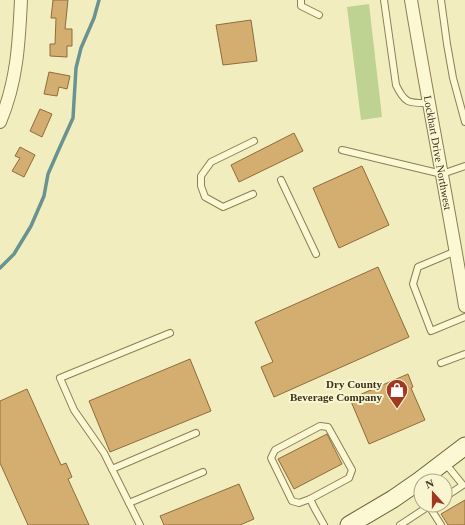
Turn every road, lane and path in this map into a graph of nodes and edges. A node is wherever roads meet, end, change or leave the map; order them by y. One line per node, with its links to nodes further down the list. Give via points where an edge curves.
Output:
1 (21, 0): 8 (street, via 14,77)
2 (301, 0): 6 (lane, via 301,6)
3 (384, 0): 7 (lane, via 396,86 407,101)
4 (411, 0): 7 (street, Lockhart Drive Northwest)
5 (441, 0): 9 (lane, via 453,78)
6 (319, 15)
7 (428, 103): 13 (street, Lockhart Drive Northwest)
8 (0, 122)
9 (465, 122)
10 (254, 141): 15 (lane, via 210,162 201,176 201,186 206,197 223,207)
11 (342, 150): 13 (lane)
12 (465, 166): 13 (lane)
13 (442, 174): 16 (street, Lockhart Drive Northwest)
14 (280, 180): 17 (lane)
15 (253, 194)
16 (456, 251): 18 (street, Lockhart Drive Northwest); 19 (lane, via 418,267 413,284 431,331)
17 (316, 254)
18 (465, 306)
19 (465, 317)
20 (170, 333): 26 (lane, via 60,378 74,410)
21 (465, 354): 22 (lane)
22 (441, 363)
23 (196, 433): 26 (lane)
24 (465, 446): 25 (street)
25 (444, 462): 28 (lane, via 463,485); 35 (street, via 394,499)
26 (112, 469): 30 (lane)
27 (203, 472): 30 (lane)
28 (453, 491)
29 (310, 499): 29 (lane, via 349,478 352,470 328,426 320,426 275,450 271,458 292,501 299,503); 34 (lane)
30 (129, 503): 33 (lane)
31 (419, 513): 36 (lane)
32 (434, 513): 37 (lane)
33 (140, 525)
34 (324, 525)
35 (349, 525)
36 (400, 525)
37 (441, 525)

